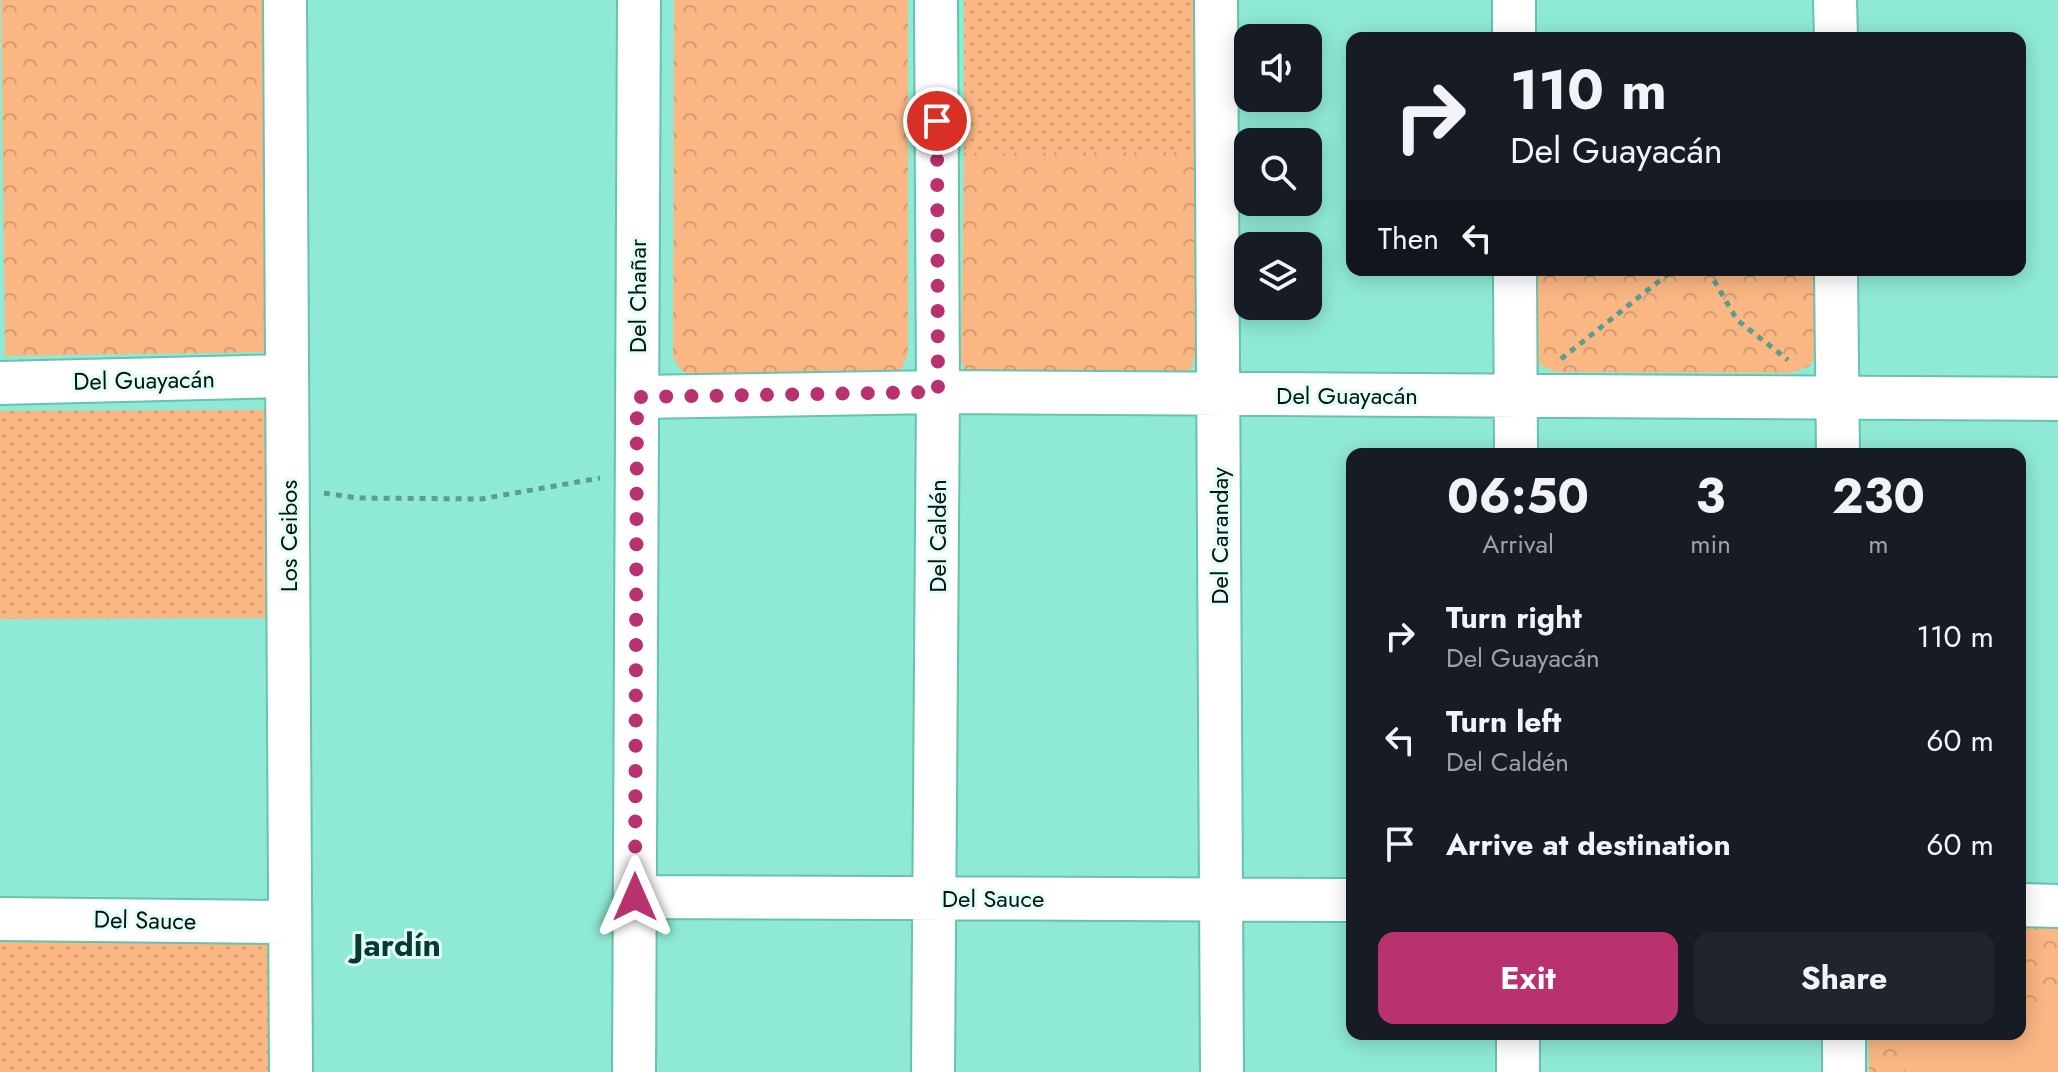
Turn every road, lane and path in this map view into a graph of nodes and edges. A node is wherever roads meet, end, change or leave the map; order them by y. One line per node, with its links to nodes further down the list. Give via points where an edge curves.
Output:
1 (285, 0): 13 (street, Los Ceibos)
2 (639, 0): 18 (street, Del Chañar)
3 (936, 0): 15 (street, Del Caldén)
4 (1216, 0): 16 (street, Del Caranday)
5 (1514, 0): 7 (street)
6 (1835, 0): 8 (street)
7 (1514, 32)
8 (1836, 32)
9 (1515, 276): 17 (street)
10 (1666, 276): 17 (path)
11 (1711, 276): 19 (path, via 1737,320)
12 (1836, 276): 19 (street)
13 (287, 376): 14 (street, Del Guayacán); 24 (street, Los Ceibos)
14 (0, 383)
15 (938, 392): 16 (street, Del Guayacán); 18 (street, Del Guayacán); 26 (street, Del Caldén)
16 (1218, 394): 17 (street, Del Guayacán); 27 (street, Del Caranday)
17 (1516, 396): 19 (street, Del Guayacán); 21 (street)
18 (637, 397): 23 (street, Del Chañar)
19 (1837, 398): 20 (street, Del Guayacán); 22 (street)
20 (2058, 399)
21 (1516, 448)
22 (1838, 448)
23 (637, 471): 24 (path, via 481,499 357,498); 25 (street, Del Chañar)
24 (288, 487): 32 (street, Los Ceibos)
25 (635, 897): 26 (street, Del Sauce); 36 (street, Del Chañar)
26 (934, 898): 27 (street, Del Sauce); 37 (street, Del Caldén)
27 (1221, 899): 28 (street, Del Sauce); 38 (street, Del Caranday)
28 (1346, 900)
29 (2026, 905): 30 (street)
30 (2058, 906)
31 (0, 919): 32 (street, Del Sauce)
32 (290, 922): 35 (street, Los Ceibos)
33 (1518, 1040): 39 (street)
34 (1844, 1040): 40 (street)
35 (291, 1072)
36 (634, 1072)
37 (933, 1072)
38 (1222, 1072)
39 (1518, 1072)
40 (1844, 1072)

